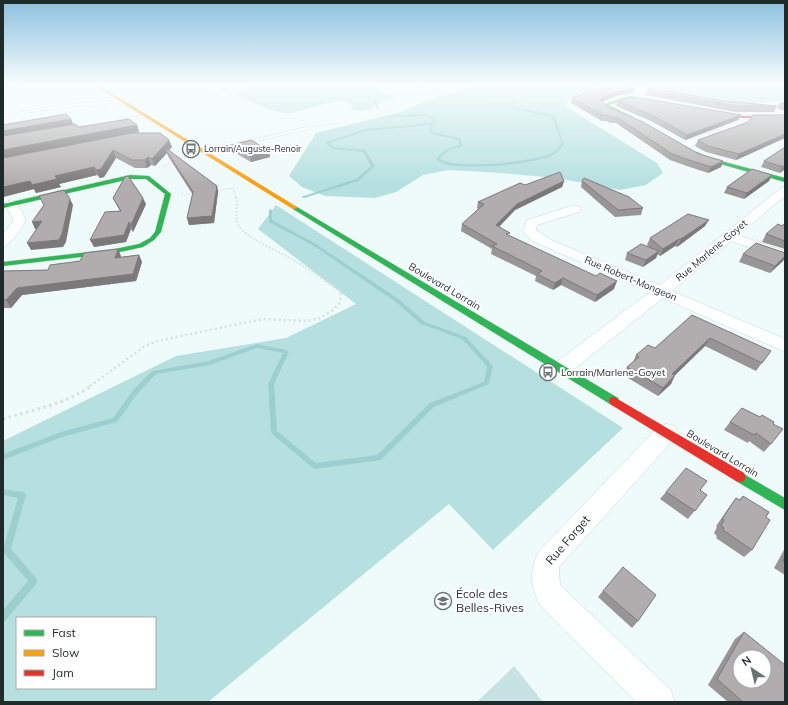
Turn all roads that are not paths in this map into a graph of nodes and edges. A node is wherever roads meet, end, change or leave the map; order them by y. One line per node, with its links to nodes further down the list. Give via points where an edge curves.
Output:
1 (133, 118): 6 (lane)
2 (146, 118): 9 (main road, Boulevard Lorrain, via 154,129 178,135)
3 (633, 118): 5 (main road)
4 (744, 118): 8 (street, via 746,120 742,124)
5 (641, 121)
6 (108, 122)
7 (307, 128): 9 (lane)
8 (679, 144): 10 (main road, via 708,159)
9 (204, 152): 20 (main road, Boulevard Lorrain)
10 (785, 180)
11 (785, 190): 14 (street, Rue Marlene-Goyet)
12 (7, 205): 15 (street, via 19,219); 17 (main road, via 116,179 142,177 151,180 168,194 158,232 141,246)
13 (575, 209): 18 (street, Rue Robert-Mongeon, via 537,220 531,223 529,231 548,244)
14 (728, 236): 16 (street); 18 (street, Rue Marlene-Goyet)
15 (3, 243)
16 (785, 256)
17 (3, 264)
18 (662, 291): 19 (street, Rue Robert-Mongeon); 20 (street, Rue Marlene-Goyet)
19 (785, 346)
20 (562, 368): 21 (main road, Boulevard Lorrain)
21 (667, 432): 22 (main road, Boulevard Lorrain); 23 (street, Rue Forget, via 548,560 544,570 549,594)
22 (785, 504)
23 (659, 702)

